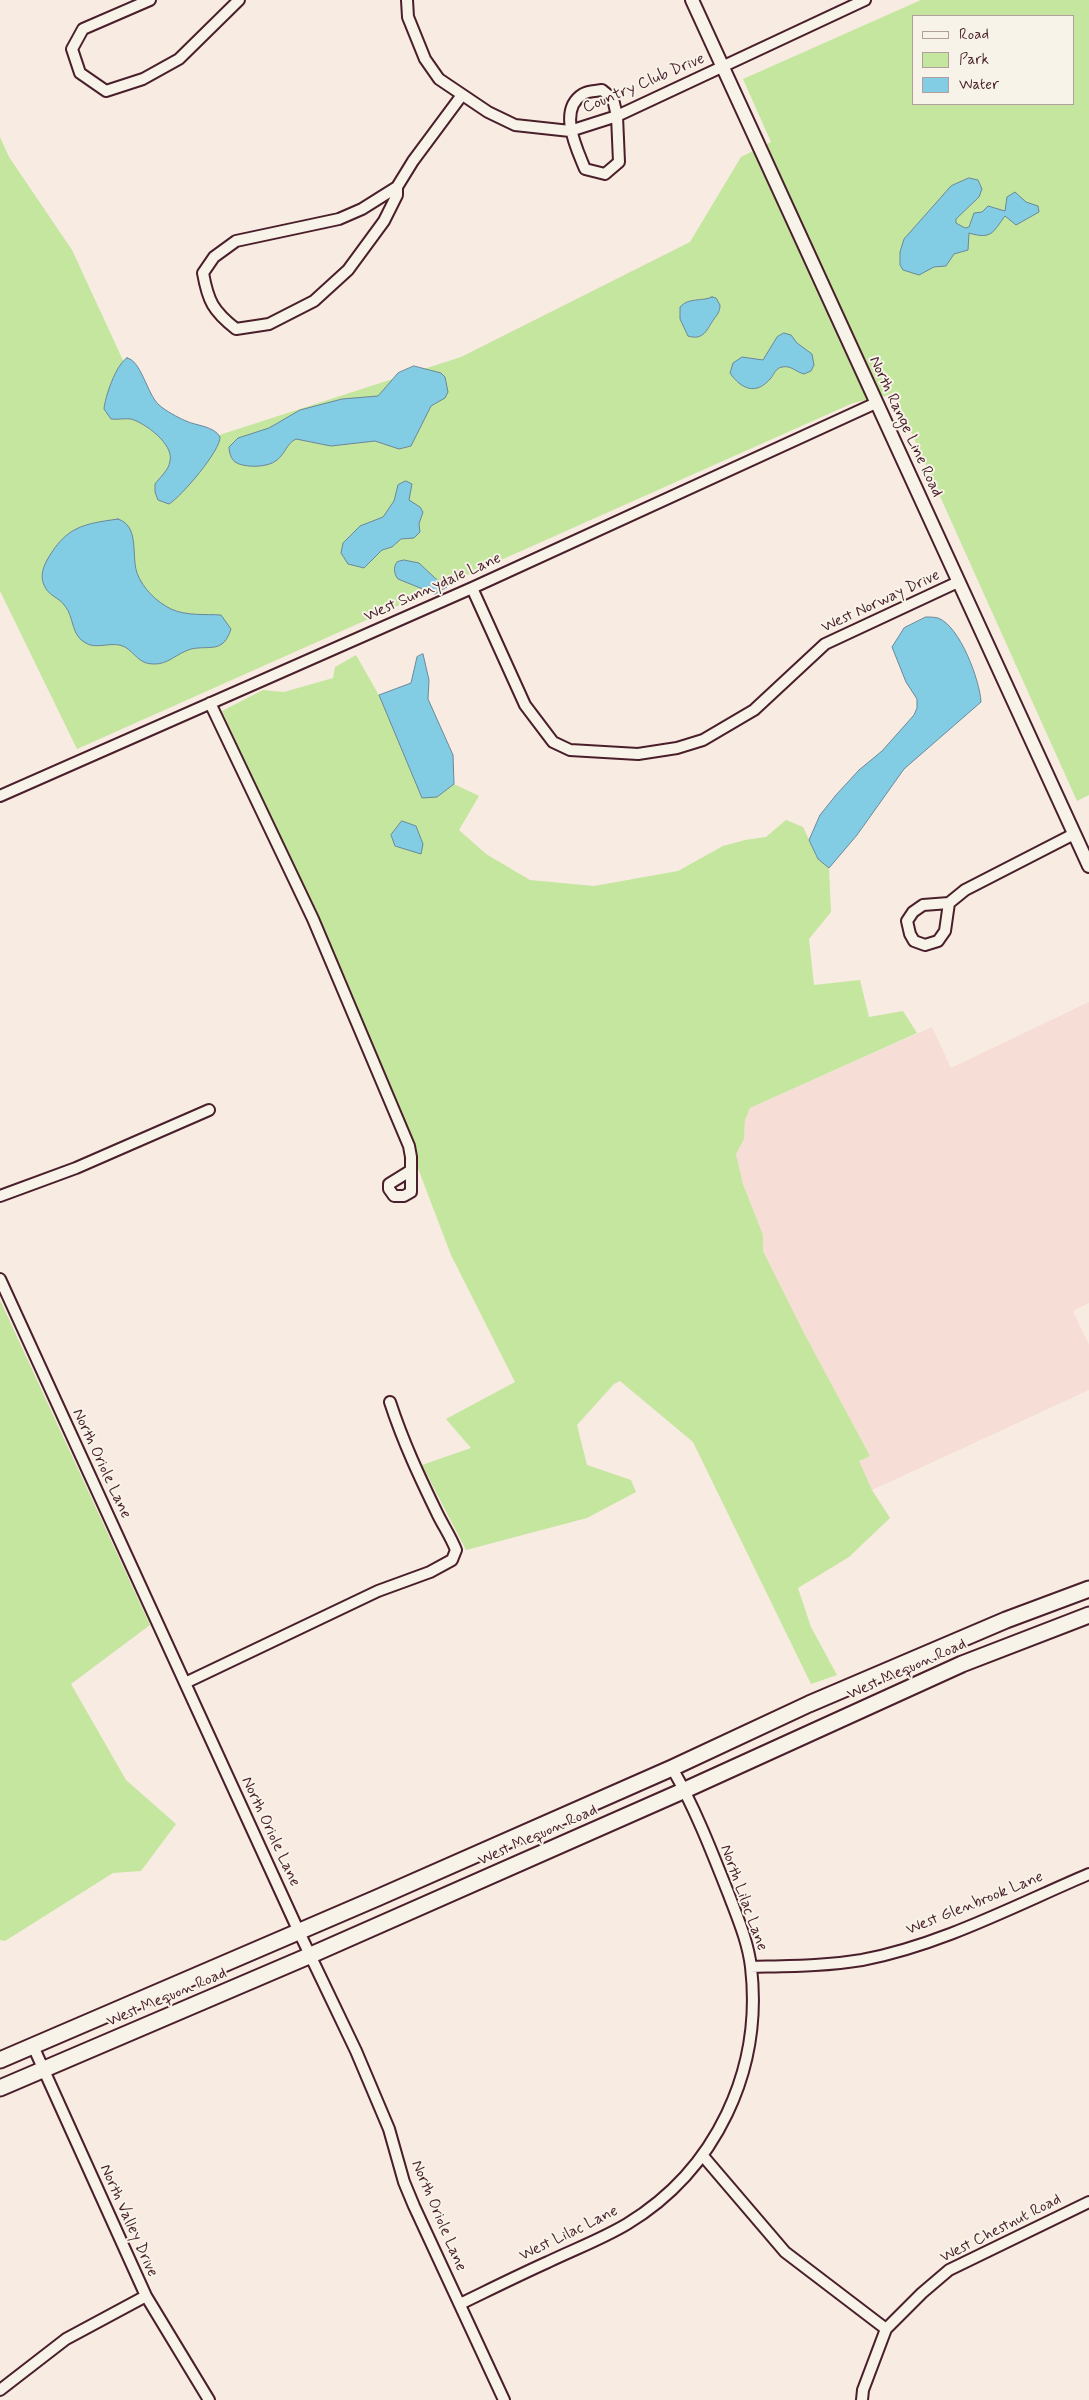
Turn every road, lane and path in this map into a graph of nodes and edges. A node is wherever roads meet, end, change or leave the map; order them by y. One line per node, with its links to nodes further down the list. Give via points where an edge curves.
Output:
1 (150, 0): 2 (street, via 83,29 72,49 80,73 106,90 143,79 179,59)
2 (239, 0)
3 (407, 0): 7 (street, Country Club Drive, via 408,17 425,59 439,79)
4 (692, 0): 6 (street, North Range Line Road)
5 (866, 0): 6 (street, Country Club Drive)
6 (722, 66): 8 (street, Country Club Drive); 11 (street, North Range Line Road)
7 (462, 95): 9 (street, Country Club Drive, via 516,125); 10 (street)
8 (617, 116): 9 (street, Country Club Drive); 9 (street, via 612,99 602,90 582,94 572,107); 9 (street, via 619,162 606,174 585,169)
9 (570, 131)
10 (397, 187): 10 (street, via 339,219 236,241 214,257 203,273 207,296 219,316 236,329 269,324 314,301 348,270 384,221 397,195)
11 (876, 403): 12 (street, North Range Line Road); 13 (street, West Sunnydale Lane)
12 (958, 582): 13 (street, West Norway Drive, via 825,644 754,710 703,740 638,754 570,750 553,742 524,705); 16 (street, North Range Line Road)
13 (472, 588): 14 (street, West Sunnydale Lane)
14 (210, 703): 15 (street, West Sunnydale Lane); 20 (street, via 313,919 409,1146)
15 (0, 796)
16 (1074, 834): 17 (street, North Range Line Road); 18 (street, via 965,890)
17 (1089, 866)
18 (949, 903): 18 (street, via 924,905 913,912 907,921 914,941 925,945 938,941 945,931)
19 (208, 1110): 21 (street, via 76,1168)
20 (410, 1171)
21 (0, 1196)
22 (0, 1279): 26 (street, North Oriole Lane)
23 (390, 1402): 26 (street, via 402,1439 451,1537 456,1550 452,1560)
24 (1089, 1589): 27 (main road, West Mequon Road, via 1006,1620 860,1682)
25 (1089, 1615): 28 (main road, West Mequon Road, via 962,1664)
26 (185, 1682): 30 (street, North Oriole Lane)
27 (672, 1768): 28 (street, North Lilac Lane); 30 (main road, West Mequon Road)
28 (685, 1790): 31 (main road, West Mequon Road); 32 (street, North Lilac Lane, via 747,1944)
29 (1089, 1874): 32 (street, West Glenbrook Lane, via 952,1933 899,1950 839,1963)
30 (299, 1932): 31 (street, North Oriole Lane); 33 (main road, West Mequon Road)
31 (311, 1955): 35 (main road, West Mequon Road); 40 (street, North Oriole Lane, via 389,2128 404,2182)
32 (751, 1968): 37 (street, North Lilac Lane, via 752,2029 743,2075 724,2122)
33 (33, 2046): 34 (main road, West Mequon Road); 35 (street, North Valley Drive)
34 (0, 2060)
35 (43, 2070): 36 (main road, West Mequon Road); 39 (street, North Valley Drive)
36 (0, 2088)
37 (703, 2156): 40 (street, West Lilac Lane, via 668,2192 628,2223); 41 (street, via 785,2252)
38 (1089, 2202): 41 (street, West Chestnut Road, via 949,2270)
39 (146, 2296): 42 (street, via 66,2339); 43 (street, North Valley Drive)
40 (460, 2304): 44 (street, North Oriole Lane)
41 (886, 2329): 45 (street)
42 (0, 2390)
43 (209, 2400)
44 (504, 2400)
45 (862, 2400)

